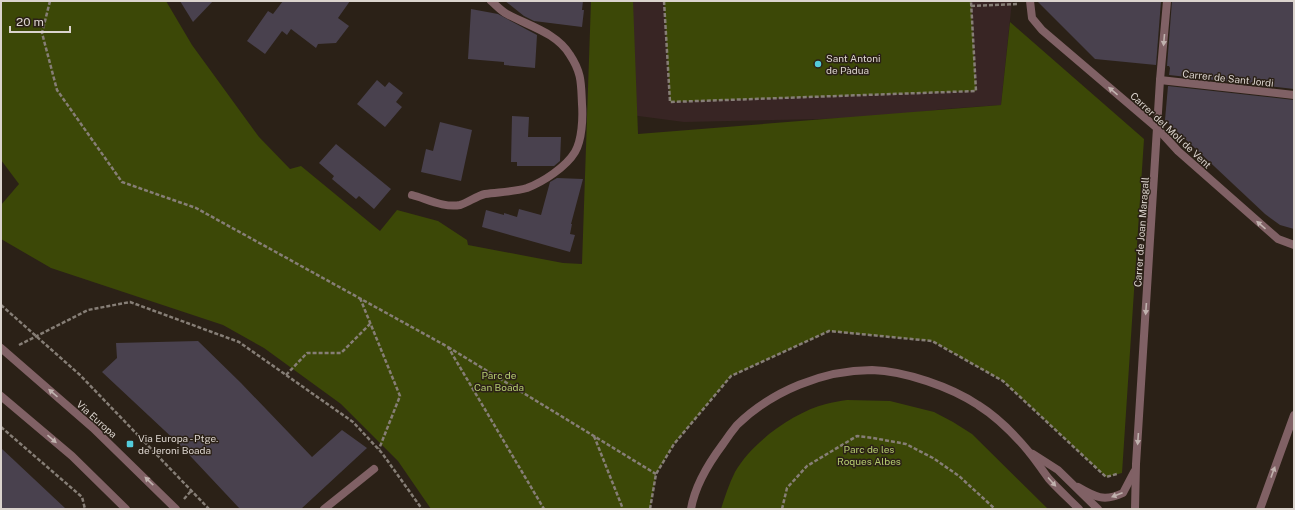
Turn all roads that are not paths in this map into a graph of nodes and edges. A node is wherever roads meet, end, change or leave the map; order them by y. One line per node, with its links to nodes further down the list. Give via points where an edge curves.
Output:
1 (491, 1): 7 (street, via 506,13 545,32 562,44 572,59 581,77 581,131 575,152 546,179 527,188 484,194 460,205 446,205)
2 (1167, 1): 4 (street, Carrer de Joan Maragall, one-way to 4)
3 (1030, 2): 6 (street, Carrer del Molí de Vent, one-way to 3, via 1042,30 1032,18)
4 (1160, 80): 5 (street, Carrer de Sant Jordi); 6 (street, Carrer de Joan Maragall)
5 (1294, 95)
6 (1157, 128): 8 (street, Carrer del Molí de Vent, one-way to 6, via 1278,239 1178,151); 13 (street, Carrer de Joan Maragall, one-way to 13)
7 (412, 195)
8 (1294, 245)
9 (3, 350): 17 (street, Via Europa, one-way to 9, via 93,428)
10 (1, 396): 16 (street, one-way to 16, via 72,456)
11 (1294, 415): 23 (street, one-way to 11)
12 (1029, 452): 15 (street, via 1058,470); 19 (street, via 994,417 962,395 944,387 892,373 872,370 846,372 797,386 757,409 737,426 700,479); 20 (street, one-way to 20, via 1049,479)
13 (1136, 464): 15 (street, Carrer de Joan Maragall, one-way to 15, via 1124,493 1113,498 1092,495); 22 (street, Carrer de Joan Maragall)
14 (374, 469): 18 (street)
15 (1072, 483): 21 (street)
16 (121, 507)
17 (176, 509)
18 (324, 509)
19 (691, 509)
20 (1079, 509)
21 (1098, 509)
22 (1135, 509)
23 (1260, 509)

